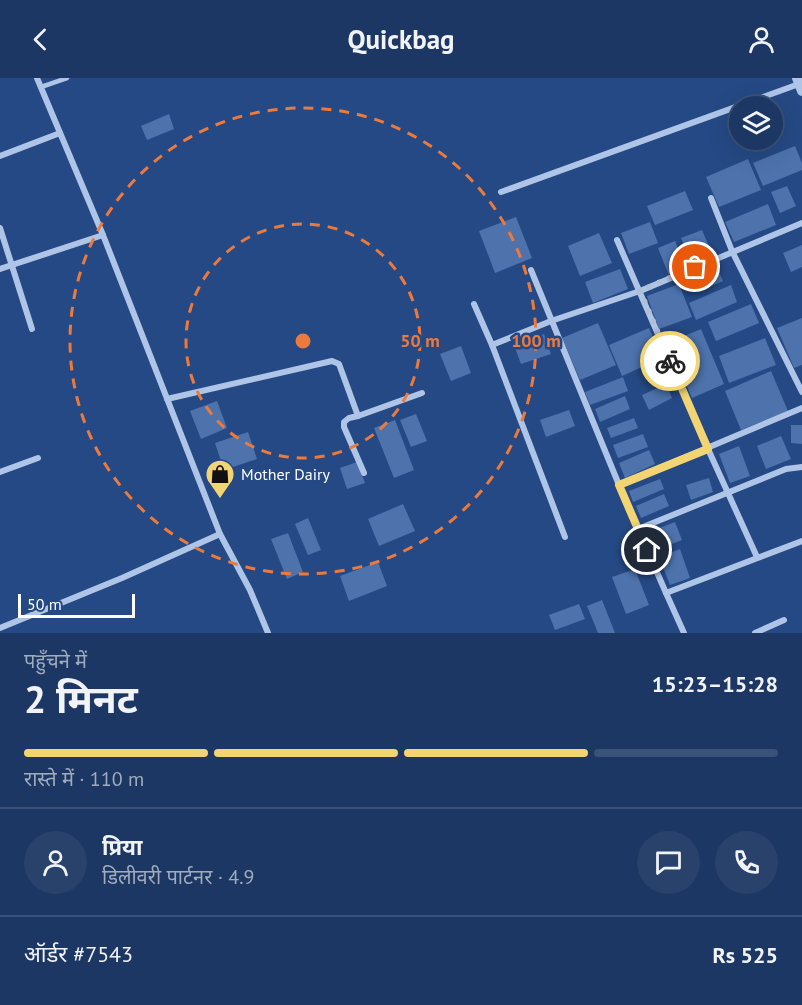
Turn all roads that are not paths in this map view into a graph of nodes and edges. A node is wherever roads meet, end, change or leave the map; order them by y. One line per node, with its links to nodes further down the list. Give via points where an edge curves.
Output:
1 (37, 78): 4 (street)
2 (67, 78): 4 (lane)
3 (799, 84): 7 (street)
4 (41, 87): 5 (street)
5 (60, 133): 6 (street); 11 (street)
6 (0, 156)
7 (501, 192)
8 (711, 198): 13 (street)
9 (802, 223): 13 (street)
10 (0, 228): 14 (street)
11 (103, 235): 14 (street); 24 (street)
12 (617, 240): 17 (street)
13 (732, 251): 17 (street); 22 (street)
14 (12, 265): 15 (street); 20 (street)
15 (0, 269)
16 (531, 270): 19 (street)
17 (640, 291): 19 (street); 27 (street)
18 (474, 304): 21 (street)
19 (551, 321): 21 (street); 32 (street)
20 (32, 329)
21 (492, 345): 36 (street)
22 (802, 392)
23 (422, 393): 26 (street)
24 (167, 399): 26 (street, via 332,361 339,364); 35 (street)
25 (802, 408): 27 (street)
26 (358, 416): 31 (street, via 349,418 344,427)
27 (708, 449): 32 (street); 33 (street)
28 (38, 458): 30 (street)
29 (802, 467): 33 (street, via 786,469)
30 (0, 471)
31 (364, 473)
32 (619, 485): 34 (street)
33 (729, 492): 34 (street); 38 (street)
34 (638, 529): 39 (street)
35 (220, 534): 42 (street); 43 (street)
36 (565, 537)
37 (802, 541): 38 (street)
38 (757, 557): 39 (street)
39 (666, 593): 44 (street)
40 (0, 617): 42 (street)
41 (784, 620): 45 (street)
42 (2, 627)
43 (268, 633)
44 (684, 633)
45 (755, 633)

